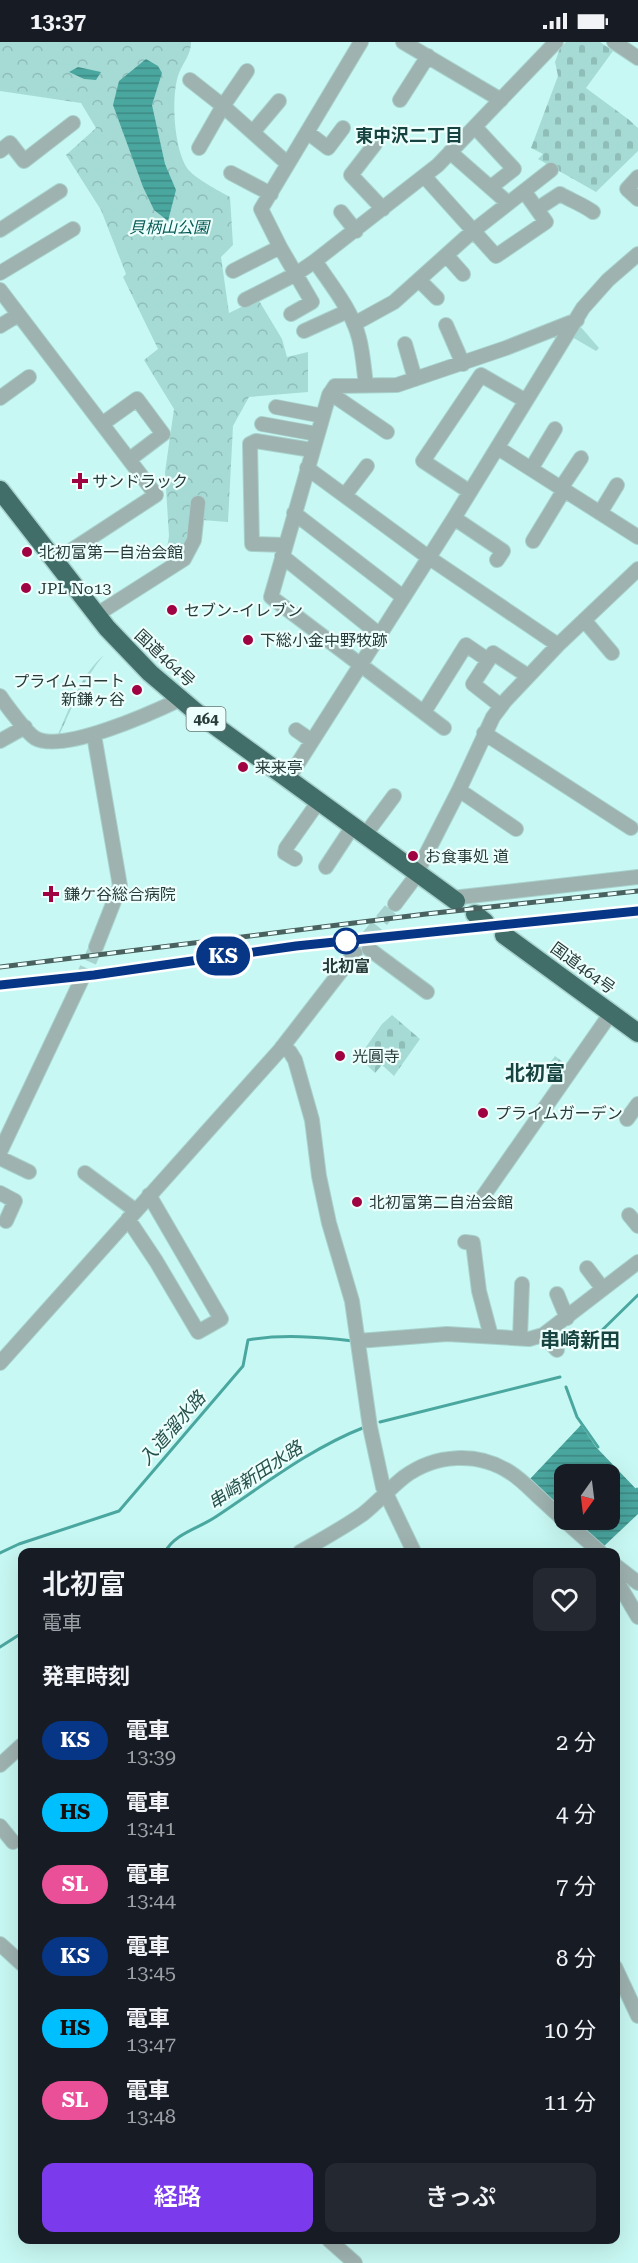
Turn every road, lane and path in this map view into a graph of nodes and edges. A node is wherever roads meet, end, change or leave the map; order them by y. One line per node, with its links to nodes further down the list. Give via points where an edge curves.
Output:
1 (361, 42): 17 (street)
2 (403, 42): 5 (street)
3 (556, 42): 10 (street)
4 (614, 42): 6 (street)
5 (428, 56): 9 (street); 10 (street)
6 (638, 58)
7 (247, 71): 12 (street)
8 (190, 80): 12 (street)
9 (400, 100)
10 (501, 100): 14 (street)
11 (279, 101): 16 (street)
12 (223, 106): 16 (street); 19 (street)
13 (73, 123): 20 (street, via 24,161 10,143)
14 (475, 127): 21 (street); 27 (street, via 514,169)
15 (343, 128): 17 (street, via 328,148)
16 (253, 132): 22 (street)
17 (307, 132): 22 (street)
18 (375, 144): 33 (street, via 351,175)
19 (199, 148)
20 (0, 152)
21 (450, 152): 25 (street); 27 (street)
22 (288, 164): 30 (street)
23 (551, 170): 29 (street)
24 (231, 173): 30 (street)
25 (424, 176): 33 (street); 40 (street)
26 (638, 177): 31 (street, via 627,189)
27 (491, 187): 32 (street)
28 (60, 191): 38 (street)
29 (524, 191): 32 (street); 34 (street)
30 (271, 194): 41 (street, via 261,209)
31 (638, 199)
32 (508, 203): 40 (street)
33 (383, 209): 39 (street)
34 (537, 209): 36 (street, via 560,194); 40 (street, via 546,222 496,256)
35 (341, 212): 39 (street)
36 (593, 212)
37 (73, 229): 46 (street)
38 (0, 230)
39 (356, 231): 44 (street)
40 (473, 231): 43 (street)
41 (280, 247): 45 (street); 47 (street)
42 (638, 254): 56 (street, via 597,291)
43 (447, 256): 48 (street); 49 (street)
44 (315, 261): 47 (street); 53 (street)
45 (234, 271)
46 (0, 273)
47 (296, 274): 52 (street); 54 (street, via 312,303)
48 (463, 274)
49 (420, 280): 51 (street); 57 (street, via 398,307)
50 (0, 290): 55 (street)
51 (437, 298)
52 (245, 300)
53 (348, 311): 57 (street); 60 (street)
54 (291, 314)
55 (18, 315): 59 (street); 71 (street)
56 (577, 320): 62 (street); 68 (street)
57 (354, 324): 65 (street)
58 (446, 325): 62 (street)
59 (0, 326)
60 (304, 331)
61 (405, 344): 64 (street)
62 (463, 364): 64 (street)
63 (29, 377): 67 (street)
64 (415, 379): 65 (street, via 397,385)
65 (366, 385): 66 (street, via 335,386)
66 (330, 393): 70 (street); 74 (street)
67 (0, 398)
68 (526, 401): 76 (street); 86 (street, via 482,375 423,460)
69 (276, 407): 70 (street)
70 (323, 416): 75 (street)
71 (102, 424): 79 (street); 79 (street, via 137,399 163,434)
72 (262, 424): 75 (street)
73 (555, 429): 82 (street)
74 (387, 432)
75 (317, 435): 77 (street)
76 (498, 448): 82 (street); 86 (street)
77 (312, 450): 81 (street); 94 (street, via 256,441 250,444 252,544)
78 (581, 458): 84 (street)
79 (130, 459): 97 (street, via 156,495)
80 (367, 466): 87 (street)
81 (307, 468): 87 (street); 89 (street)
82 (531, 469): 84 (street)
83 (617, 485): 90 (street)
84 (563, 489): 90 (street); 93 (street)
85 (0, 490): 97 (highway, 国道464号 / 464)
86 (470, 492): 91 (street)
87 (345, 495): 95 (street)
88 (198, 503): 100 (street, via 194,540 184,559)
89 (294, 513): 94 (street); 99 (street)
90 (600, 513): 92 (street)
91 (454, 518): 95 (street); 96 (street, via 503,551)
92 (638, 537)
93 (533, 541)
94 (284, 550): 102 (street); 106 (street, via 271,597)
95 (428, 557): 99 (street); 103 (street)
96 (497, 560)
97 (55, 561): 100 (highway, 国道464号 / 464)
98 (638, 569): 101 (street)
99 (403, 597): 102 (street)
100 (96, 615): 109 (highway, 国道464号 / 464, via 137,661)
101 (584, 621): 103 (street); 104 (street)
102 (380, 635): 106 (street)
103 (558, 645): 107 (street)
104 (612, 652)
105 (488, 660): 107 (street, via 493,653); 110 (street, via 473,684); 111 (street, via 466,645)
106 (362, 665): 111 (street); 118 (street)
107 (528, 676): 110 (street)
108 (0, 696): 112 (street)
109 (181, 699): 116 (street); 119 (highway, 国道464号 / 464)
110 (501, 706): 115 (street)
111 (424, 712): 113 (street)
112 (25, 727): 116 (street, via 43,741); 117 (street)
113 (444, 728)
114 (296, 730): 118 (street)
115 (484, 733): 120 (street); 123 (street)
116 (94, 735): 133 (street, via 120,886)
117 (0, 741)
118 (312, 741): 119 (street)
119 (288, 779): 122 (highway, 国道464号 / 464)
120 (459, 790): 124 (street); 128 (street)
121 (394, 796): 125 (street)
122 (319, 801): 125 (highway, 国道464号 / 464); 126 (street, via 286,848 285,852)
123 (631, 828)
124 (516, 829)
125 (359, 831): 127 (street); 128 (highway, 国道464号 / 464)
126 (295, 859)
127 (326, 867)
128 (416, 872): 130 (highway, 国道464号 / 464); 131 (street)
129 (638, 877): 130 (street)
130 (454, 899)
131 (395, 904)
132 (504, 935): 138 (highway, 国道464号)
133 (96, 947)
134 (369, 949): 137 (street)
135 (356, 953): 140 (street)
136 (81, 981): 143 (street)
137 (427, 992)
138 (611, 1013): 139 (highway, 国道464号); 149 (street)
139 (638, 1033)
140 (282, 1047): 148 (street); 162 (street, via 295,1060 302,1080 319,1176 337,1257 352,1300)
141 (638, 1104): 142 (street)
142 (627, 1119)
143 (0, 1152)
144 (0, 1158): 145 (street)
145 (29, 1172)
146 (85, 1173): 150 (street)
147 (0, 1193): 151 (street, via 15,1202)
148 (149, 1196): 150 (street); 150 (street, via 221,1319 198,1332)
149 (482, 1198)
150 (132, 1215): 164 (street)
151 (6, 1221)
152 (465, 1242): 160 (street, via 474,1243 479,1291)
153 (638, 1262): 156 (street)
154 (587, 1268): 156 (street)
155 (522, 1284): 161 (street)
156 (603, 1289): 158 (street)
157 (557, 1294): 158 (street)
158 (567, 1318): 159 (street)
159 (543, 1335): 161 (street); 163 (street)
160 (491, 1336): 161 (street); 162 (street, via 447,1334)
161 (520, 1338)
162 (358, 1341): 165 (street)
163 (557, 1350)
164 (0, 1363)
165 (385, 1494): 166 (street, via 359,1517); 167 (street); 168 (street, via 406,1475 447,1458 489,1462 513,1474)
166 (307, 1548)
167 (412, 1548)
168 (596, 1548)
169 (620, 1569): 170 (street)
170 (638, 1583)
171 (620, 1586): 172 (street)
172 (638, 1617)
173 (18, 1749): 174 (street)
174 (0, 1765)
175 (0, 1827): 176 (street)
176 (13, 1842)
177 (0, 1944): 178 (street)
178 (18, 1960)
179 (620, 1978): 180 (street)
180 (638, 2016)
181 (334, 2244): 182 (street)
182 (355, 2263)

